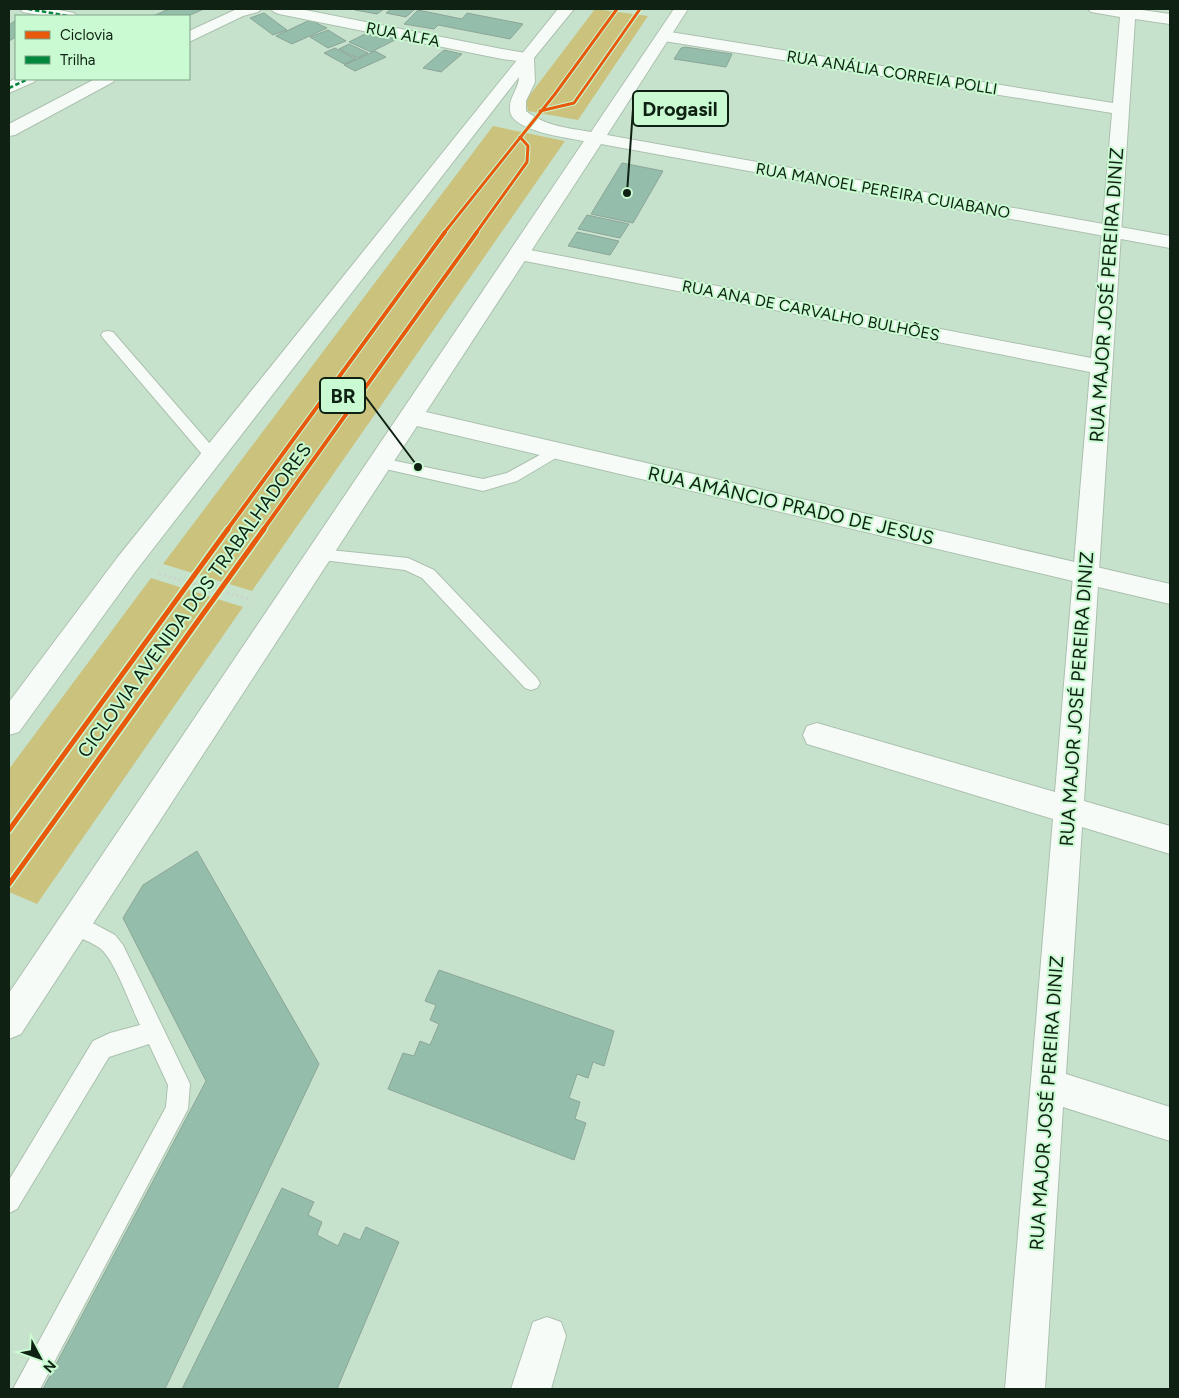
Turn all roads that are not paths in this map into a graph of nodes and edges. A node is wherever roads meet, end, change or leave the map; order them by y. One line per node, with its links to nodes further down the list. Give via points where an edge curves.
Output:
1 (28, 9): 8 (street)
2 (253, 9): 10 (street, via 238,12)
3 (279, 9): 12 (street, RUA ALFA)
4 (566, 9): 12 (street)
5 (681, 9): 11 (street)
6 (1096, 9): 7 (street)
7 (1128, 11): 9 (street); 16 (street, RUA MAJOR JOSÉ PEREIRA DINIZ)
8 (63, 15)
9 (1170, 19)
10 (190, 36)
11 (664, 36): 16 (street, RUA ANÁLIA CORREIA POLLI); 18 (street)
12 (526, 57): 18 (street, RUA MANOEL PEREIRA CUIABANO, via 527,82 518,101 518,113 531,123); 26 (street)
13 (26, 80): 15 (street)
14 (105, 80): 17 (street)
15 (9, 88)
16 (1120, 109): 19 (street, RUA MAJOR JOSÉ PEREIRA DINIZ)
17 (9, 130)
18 (596, 138): 19 (street, RUA MANOEL PEREIRA CUIABANO); 21 (street)
19 (1111, 231): 20 (street, RUA MANOEL PEREIRA CUIABANO); 23 (street, RUA MAJOR JOSÉ PEREIRA DINIZ)
20 (1170, 242)
21 (520, 254): 23 (street, RUA ANA DE CARVALHO BULHÕES); 24 (street)
22 (108, 335): 26 (lane)
23 (1101, 367): 29 (street, RUA MAJOR JOSÉ PEREIRA DINIZ)
24 (412, 417): 25 (street, RUA AMÂNCIO PRADO DE JESUS); 27 (street)
25 (556, 451): 27 (lane, via 504,482 483,485); 29 (street, RUA AMÂNCIO PRADO DE JESUS)
26 (212, 456): 32 (street)
27 (381, 463): 28 (street)
28 (320, 555): 31 (lane, via 408,564 428,574); 36 (street)
29 (1085, 574): 30 (street, RUA AMÂNCIO PRADO DE JESUS); 34 (street, RUA MAJOR JOSÉ PEREIRA DINIZ)
30 (1170, 594)
31 (531, 684)
32 (9, 723)
33 (817, 735): 34 (street)
34 (1068, 810): 35 (street); 39 (street, RUA MAJOR JOSÉ PEREIRA DINIZ)
35 (1170, 840)
36 (74, 924): 37 (street); 38 (lane, via 108,942 116,952)
37 (9, 1022)
38 (154, 1032): 41 (lane, via 101,1049); 43 (lane, via 179,1084 177,1110)
39 (1047, 1085): 40 (street); 45 (street, RUA MAJOR JOSÉ PEREIRA DINIZ)
40 (1170, 1124)
41 (9, 1201)
42 (547, 1336): 44 (street)
43 (26, 1389)
44 (531, 1389)
45 (1025, 1389)

